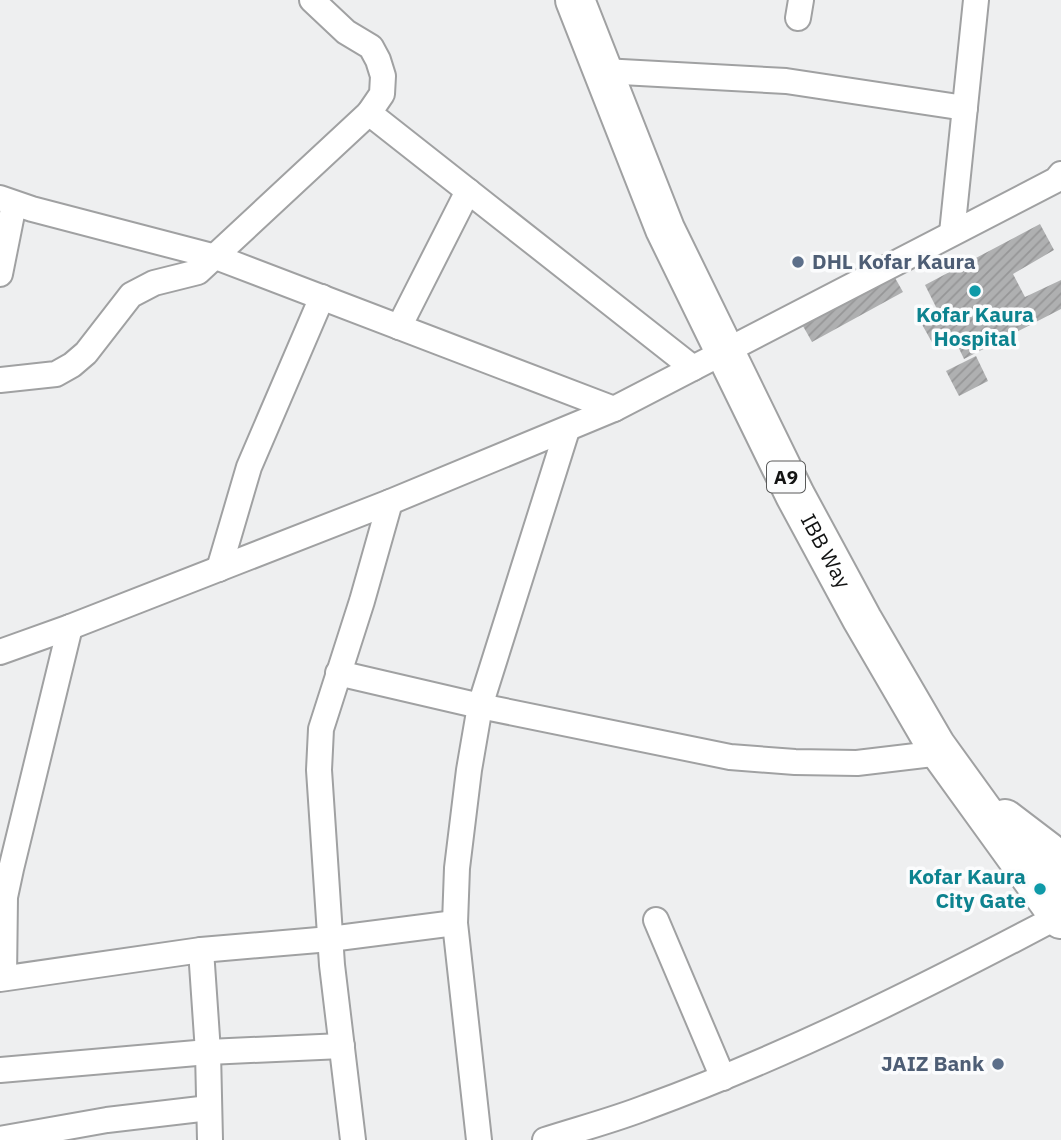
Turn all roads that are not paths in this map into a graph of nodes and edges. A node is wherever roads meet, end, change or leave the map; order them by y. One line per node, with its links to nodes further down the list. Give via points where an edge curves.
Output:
1 (312, 0): 6 (street, via 346,32 371,47 378,60 382,94)
2 (575, 0): 4 (highway, IBB Way / A9)
3 (976, 0): 5 (street)
4 (603, 71): 5 (street, via 786,81); 15 (highway, IBB Way / A9, via 665,229)
5 (965, 108): 10 (street)
6 (369, 113): 8 (street); 11 (street)
7 (1059, 178): 10 (street)
8 (468, 191): 14 (street); 15 (street)
9 (11, 209): 11 (street); 12 (street)
10 (952, 233): 15 (street)
11 (216, 257): 13 (street); 16 (street, via 198,272 154,283 131,295 86,354 72,365 55,374)
12 (0, 274)
13 (322, 297): 14 (street); 20 (street, via 249,467)
14 (399, 327): 17 (street)
15 (709, 359): 17 (street); 25 (highway, IBB Way / A9, via 795,495)
16 (0, 380)
17 (614, 409): 18 (street)
18 (567, 430): 19 (street); 24 (street)
19 (390, 502): 20 (street); 23 (street)
20 (219, 569): 21 (street)
21 (71, 627): 22 (street); 33 (street, via 5,897)
22 (0, 652)
23 (338, 673): 24 (street); 31 (street, via 321,729 318,770)
24 (480, 706): 25 (street, via 730,757 858,763); 30 (street, via 457,868)
25 (941, 753): 26 (highway, IBB Way / A9)
26 (968, 790): 27 (highway, via 1047,851); 28 (highway, IBB Way / A9)
27 (1061, 868)
28 (1060, 918): 37 (street, via 925,987)
29 (656, 920): 37 (street)
30 (455, 923): 31 (street); 42 (street)
31 (331, 939): 32 (street); 34 (street)
32 (201, 950): 33 (street); 35 (street)
33 (2, 979)
34 (342, 1046): 35 (street); 41 (street)
35 (208, 1052): 36 (street); 38 (street)
36 (0, 1070)
37 (723, 1078): 43 (street)
38 (209, 1108): 39 (street); 40 (street)
39 (0, 1139)
40 (210, 1140)
41 (353, 1140)
42 (478, 1140)
43 (545, 1140)

